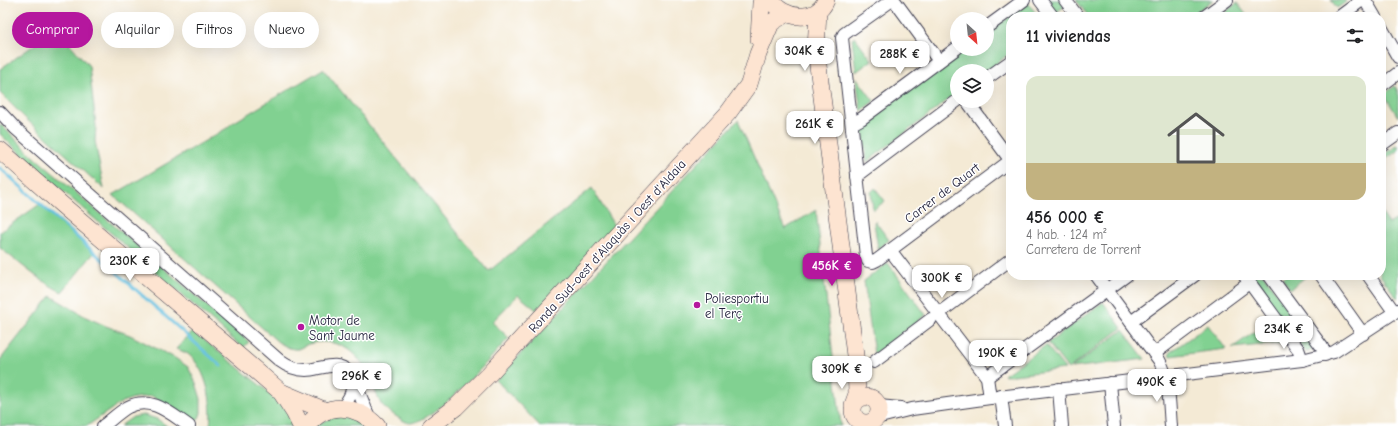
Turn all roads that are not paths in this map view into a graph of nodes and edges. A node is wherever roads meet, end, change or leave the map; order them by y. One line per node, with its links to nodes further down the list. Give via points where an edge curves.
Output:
1 (763, 0): 22 (main road, Ronda Sud-oest d'Alaquàs i Oest d'Aldaia)
2 (771, 0): 17 (main road, via 774,6)
3 (893, 0): 24 (street); 32 (street, via 844,34 842,38)
4 (1024, 0): 10 (street)
5 (1040, 0): 11 (street)
6 (1065, 0): 12 (street)
7 (1227, 0): 13 (street)
8 (1364, 0): 14 (street); 15 (street)
9 (825, 4): 17 (main road, via 808,15); 20 (main road)
10 (1008, 12)
11 (1049, 12)
12 (1072, 12)
13 (1211, 12)
14 (1346, 12)
15 (1372, 12)
16 (1006, 13): 18 (street)
17 (792, 15): 20 (main road); 22 (main road, Ronda Sud-oest d'Alaquàs i Oest d'Aldaia, via 771,24)
18 (994, 22)
19 (1386, 37): 23 (street)
20 (816, 50): 67 (main road, via 856,377)
21 (950, 53): 24 (street)
22 (758, 54): 69 (main road, Ronda Sud-oest d'Alaquàs i Oest d'Aldaia, via 749,84 728,113 490,373 456,407)
23 (1398, 57)
24 (939, 61): 32 (street)
25 (1006, 64): 26 (street)
26 (994, 73)
27 (1398, 73): 28 (street)
28 (1386, 82)
29 (950, 106): 38 (street)
30 (972, 108): 36 (street)
31 (0, 112): 60 (street, via 287,367 308,370 341,367 347,371)
32 (852, 124): 38 (street)
33 (1398, 132): 34 (street)
34 (1386, 141)
35 (0, 150): 63 (main road)
36 (1006, 153)
37 (1006, 164): 39 (street, Carrer de Quart)
38 (857, 176): 39 (street, Carrer de Quart, via 867,259 873,262)
39 (890, 250): 51 (street)
40 (1006, 263): 51 (street)
41 (1100, 280): 49 (street)
42 (1120, 280): 49 (street)
43 (1188, 280): 52 (street)
44 (1245, 280): 54 (street)
45 (1247, 280): 56 (street, via 1298,349)
46 (1273, 280): 55 (street, via 1322,347)
47 (1325, 280): 53 (street)
48 (1372, 280): 50 (street)
49 (1107, 290): 52 (street); 58 (street)
50 (1396, 312): 53 (street)
51 (934, 316): 57 (street); 58 (street)
52 (1131, 322): 54 (street)
53 (1363, 334): 55 (street)
54 (1154, 354): 59 (street)
55 (1325, 355): 56 (street)
56 (1302, 360): 59 (street)
57 (874, 362)
58 (987, 377): 64 (street)
59 (1166, 377): 61 (street); 77 (street)
60 (354, 384): 65 (street); 68 (street)
61 (1110, 384): 62 (street); 76 (street)
62 (1059, 389): 64 (street); 75 (street)
63 (281, 392): 66 (main road); 72 (main road)
64 (996, 397): 67 (street); 74 (street)
65 (343, 408): 66 (main road); 68 (main road, via 357,411)
66 (326, 411): 73 (main road, via 312,419)
67 (866, 415)
68 (373, 422)
69 (431, 425)
70 (103, 426): 71 (street, via 126,408 144,403 154,404)
71 (189, 426)
72 (300, 426)
73 (307, 426)
74 (1005, 426)
75 (1062, 426)
76 (1114, 426)
77 (1171, 426)

